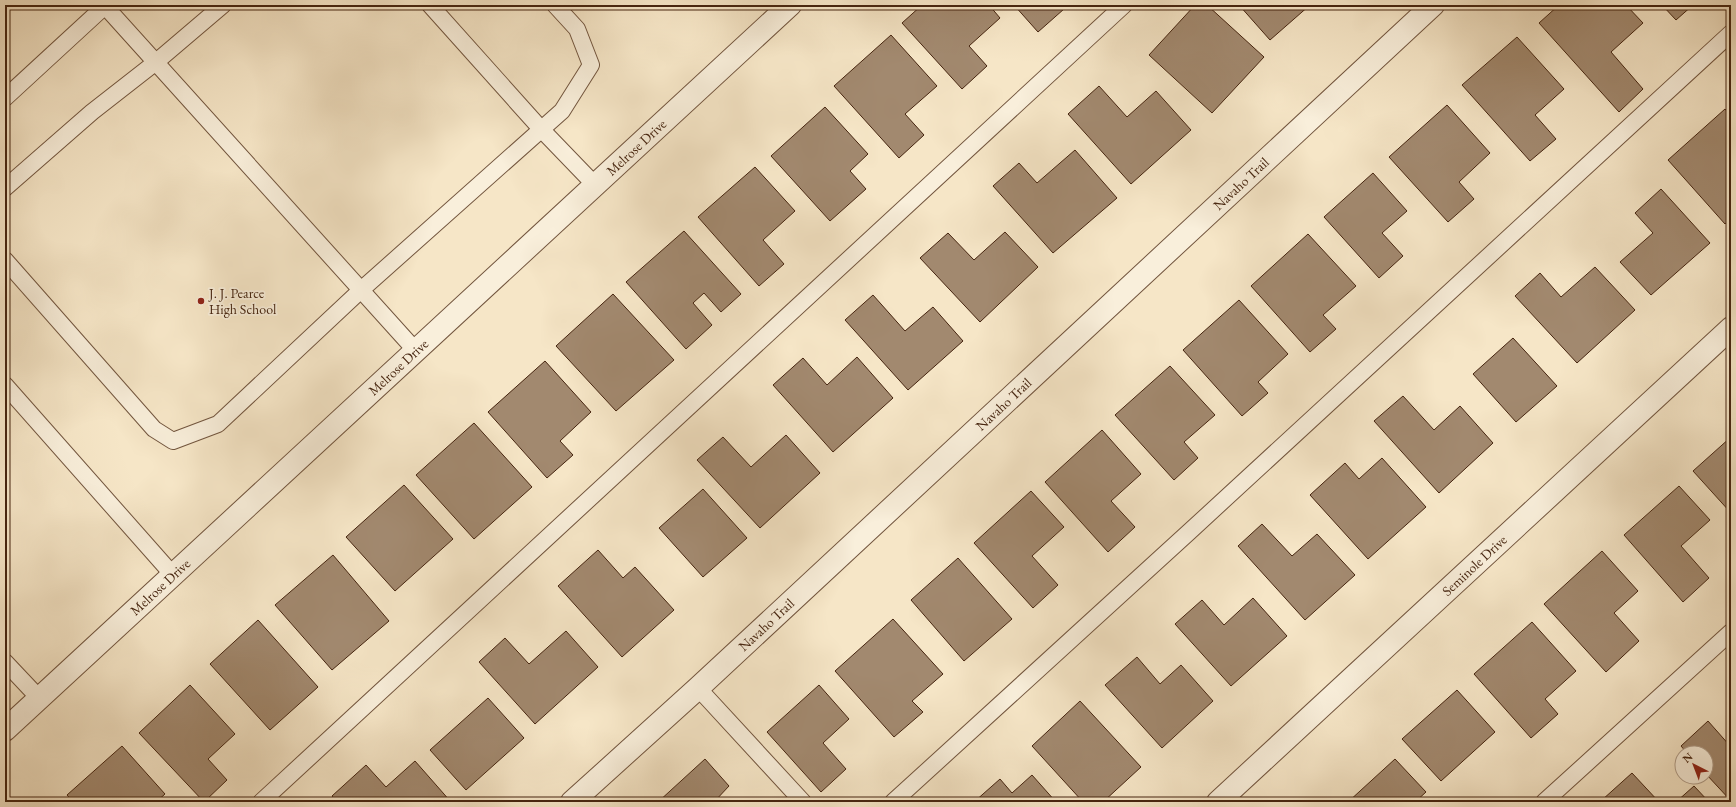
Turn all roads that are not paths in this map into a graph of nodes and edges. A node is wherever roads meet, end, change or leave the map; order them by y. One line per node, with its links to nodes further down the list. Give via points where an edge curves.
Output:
1 (105, 5): 9 (lane); 10 (lane)
2 (223, 5): 9 (lane)
3 (430, 5): 11 (lane)
4 (555, 5): 11 (lane, via 578,29 591,65 562,111)
5 (790, 5): 12 (street, Melrose Drive)
6 (1124, 5): 25 (lane)
7 (1433, 5): 22 (street, Navaho Trail)
8 (1731, 33): 28 (lane)
9 (156, 62): 13 (lane, via 92,112); 15 (lane)
10 (5, 98)
11 (541, 129): 12 (lane); 15 (lane)
12 (595, 185): 17 (street, Melrose Drive)
13 (5, 188)
14 (5, 260): 15 (lane, via 154,429 173,441 218,424)
15 (361, 290): 17 (lane)
16 (1731, 328): 29 (street, Seminole Drive)
17 (416, 351): 19 (street, Melrose Drive)
18 (5, 385): 19 (lane)
19 (173, 575): 23 (street, Melrose Drive)
20 (1731, 632): 30 (lane)
21 (5, 662): 23 (lane)
22 (698, 688): 26 (street, Navaho Trail); 27 (lane)
23 (39, 698): 24 (street, Melrose Drive)
24 (5, 730)
25 (261, 802)
26 (572, 802)
27 (803, 802)
28 (893, 802)
29 (1218, 802)
30 (1544, 802)

